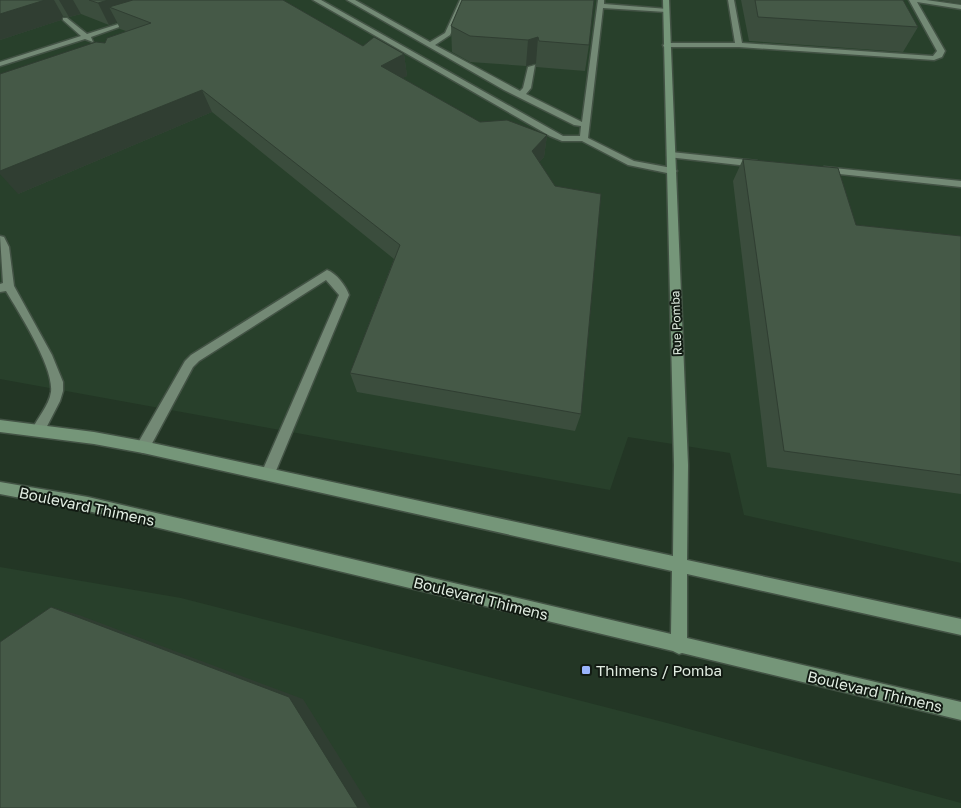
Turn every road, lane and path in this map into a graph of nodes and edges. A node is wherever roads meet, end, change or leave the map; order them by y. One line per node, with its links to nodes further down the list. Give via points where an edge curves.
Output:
1 (316, 0): 20 (lane, via 553,134 562,138)
2 (350, 0): 12 (lane)
3 (462, 0): 12 (lane, via 448,34)
4 (730, 0): 14 (lane)
5 (913, 0): 8 (lane); 14 (lane, via 941,51 934,58)
6 (601, 3): 7 (lane); 19 (lane)
7 (666, 5): 13 (street, Rue Pomba)
8 (961, 7)
9 (141, 18): 11 (lane)
10 (65, 19): 11 (lane)
11 (85, 36): 15 (lane); 16 (lane)
12 (430, 45): 18 (lane)
13 (667, 45): 14 (lane); 21 (street, Rue Pomba)
14 (739, 45)
15 (100, 49)
16 (0, 64)
17 (532, 67): 18 (lane, via 527,88)
18 (521, 95): 19 (lane)
19 (586, 125): 20 (lane)
20 (584, 138): 24 (lane, via 631,163)
21 (671, 155): 22 (lane); 24 (street, Rue Pomba)
22 (764, 164)
23 (812, 169): 25 (lane)
24 (672, 171): 33 (street, Rue Pomba)
25 (961, 184)
26 (0, 239): 27 (lane, via 4,247)
27 (4, 287): 29 (lane, via 50,362 57,380 58,392)
28 (0, 426): 29 (street)
29 (38, 430): 30 (street)
30 (143, 447): 31 (street); 31 (lane, via 195,358 327,274 344,295)
31 (268, 474): 33 (street)
32 (0, 488): 35 (street, Boulevard Thimens, via 106,508)
33 (681, 565): 34 (street); 35 (street, Rue Pomba)
34 (961, 626)
35 (679, 646): 36 (street, Boulevard Thimens)
36 (961, 711)

